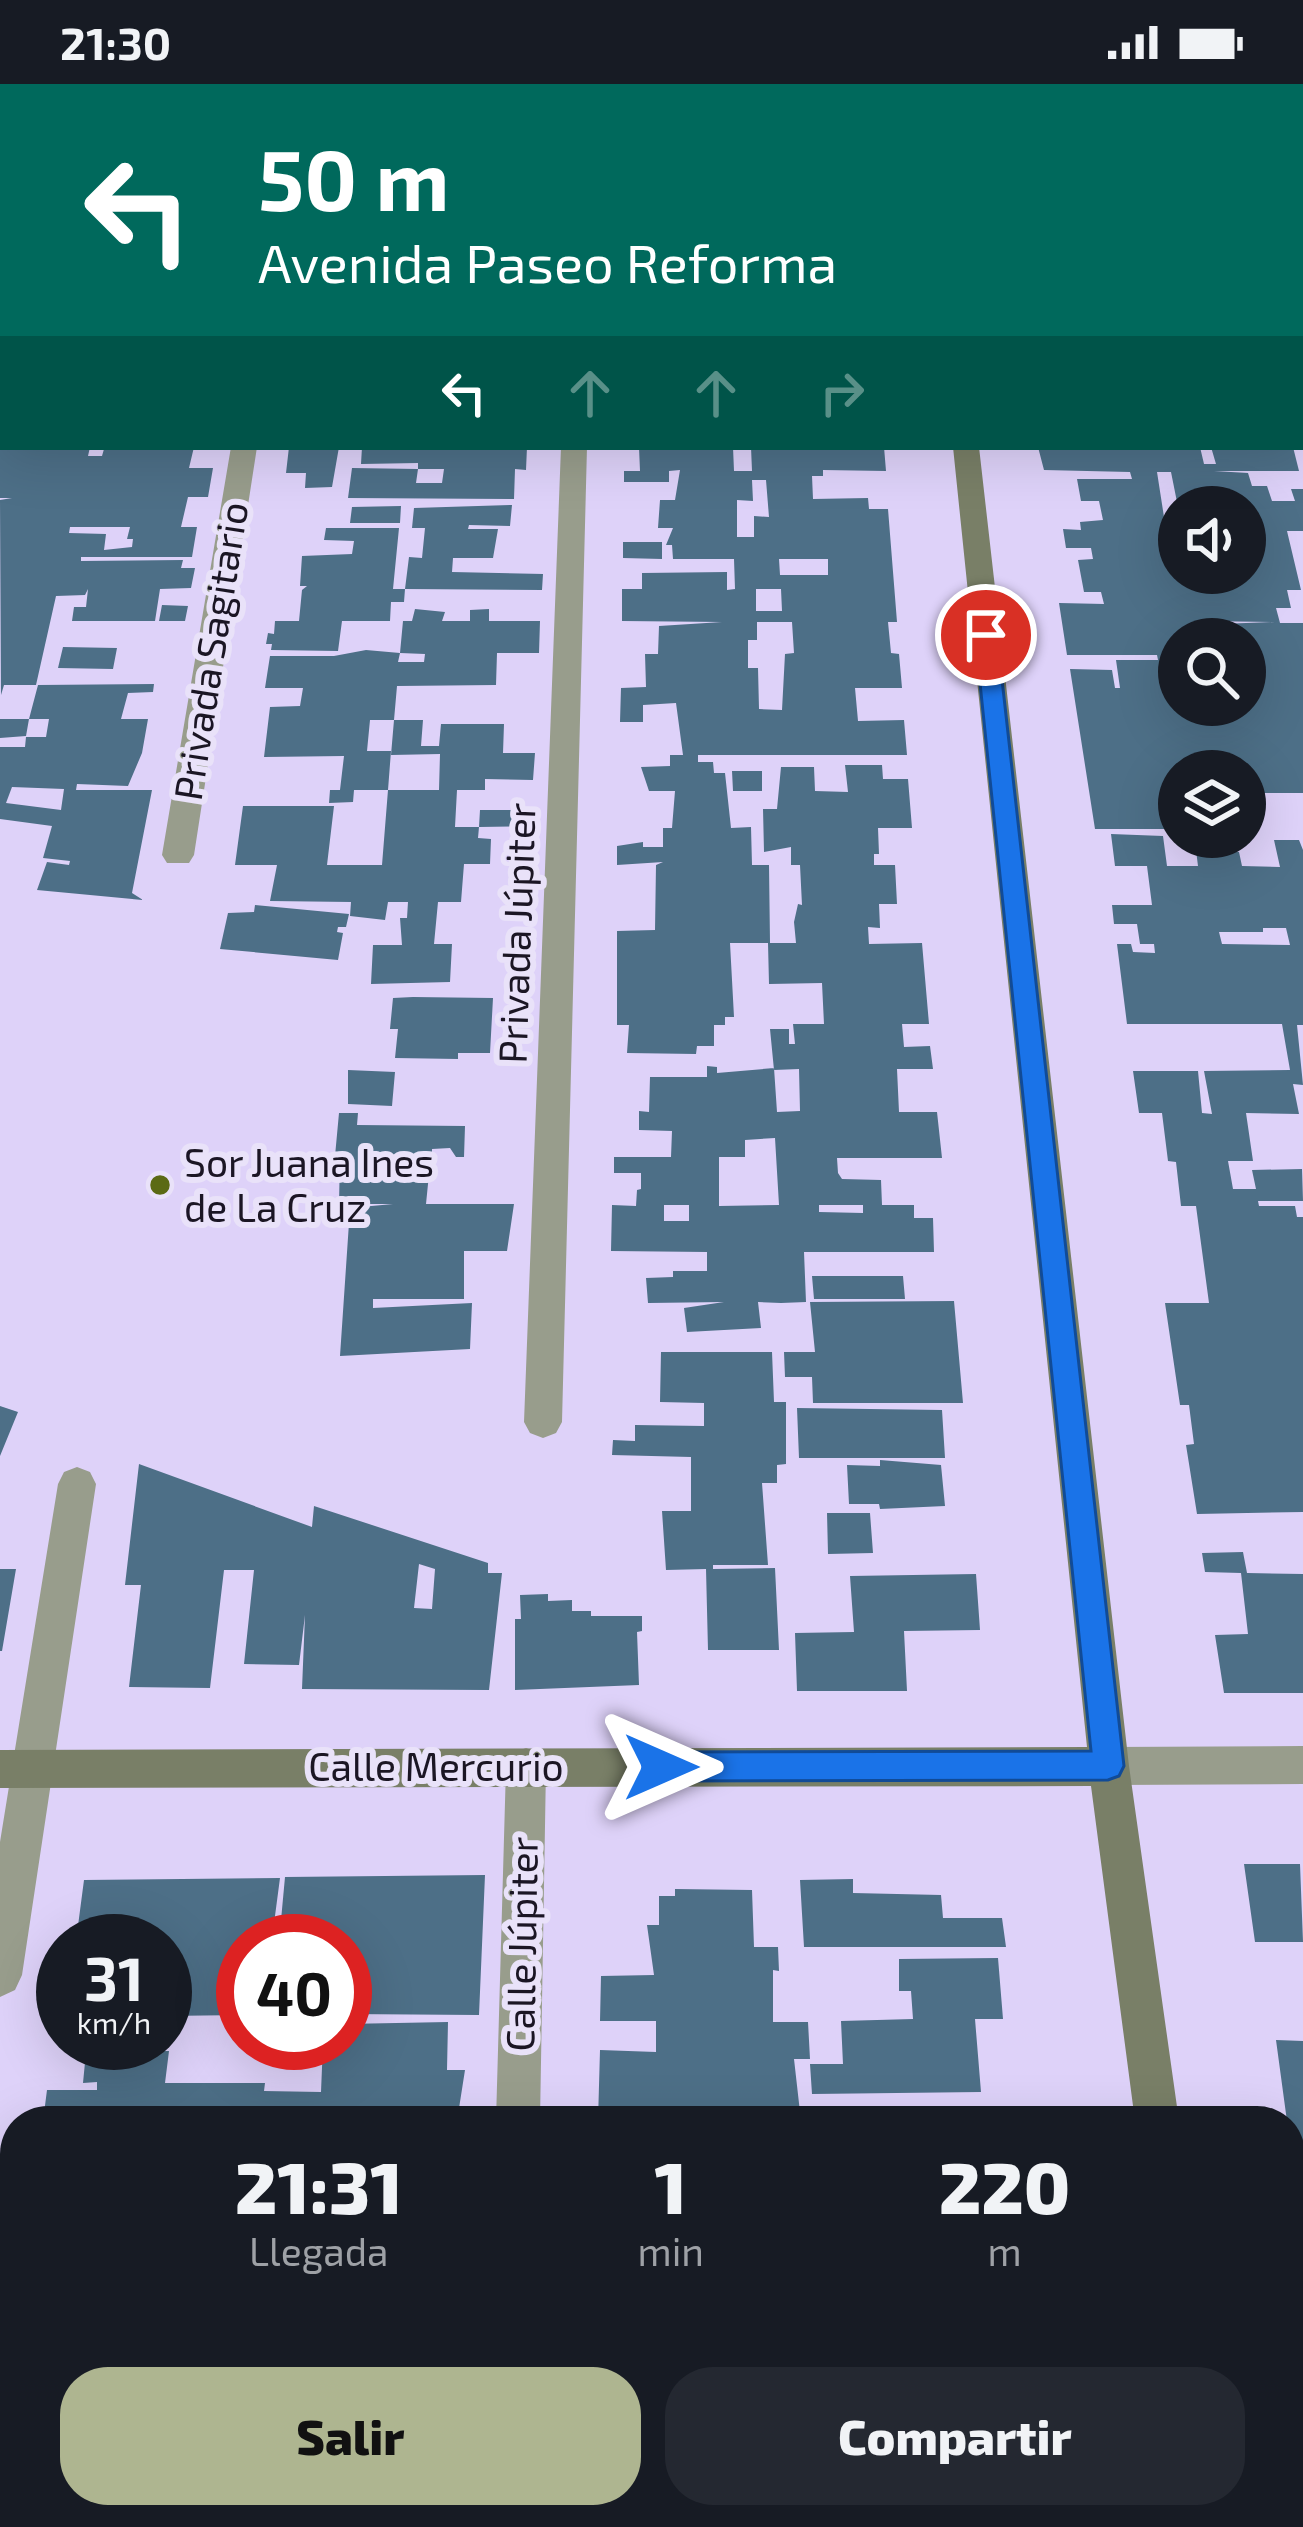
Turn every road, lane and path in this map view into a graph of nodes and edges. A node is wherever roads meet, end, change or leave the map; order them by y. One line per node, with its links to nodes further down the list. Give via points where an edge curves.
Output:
1 (244, 450): 4 (street, Privada Sagitario)
2 (574, 450): 5 (street, Privada Júpiter)
3 (966, 450): 8 (main road)
4 (178, 855)
5 (543, 1422)
6 (77, 1484): 10 (street)
7 (1303, 1765): 8 (street, Calle Mercurio)
8 (1108, 1766): 9 (main road, Calle Mercurio); 13 (main road)
9 (526, 1767): 10 (main road, Calle Mercurio); 12 (street, Calle Júpiter)
10 (16, 1768): 11 (street)
11 (0, 1975)
12 (518, 2106)
13 (1155, 2106)

